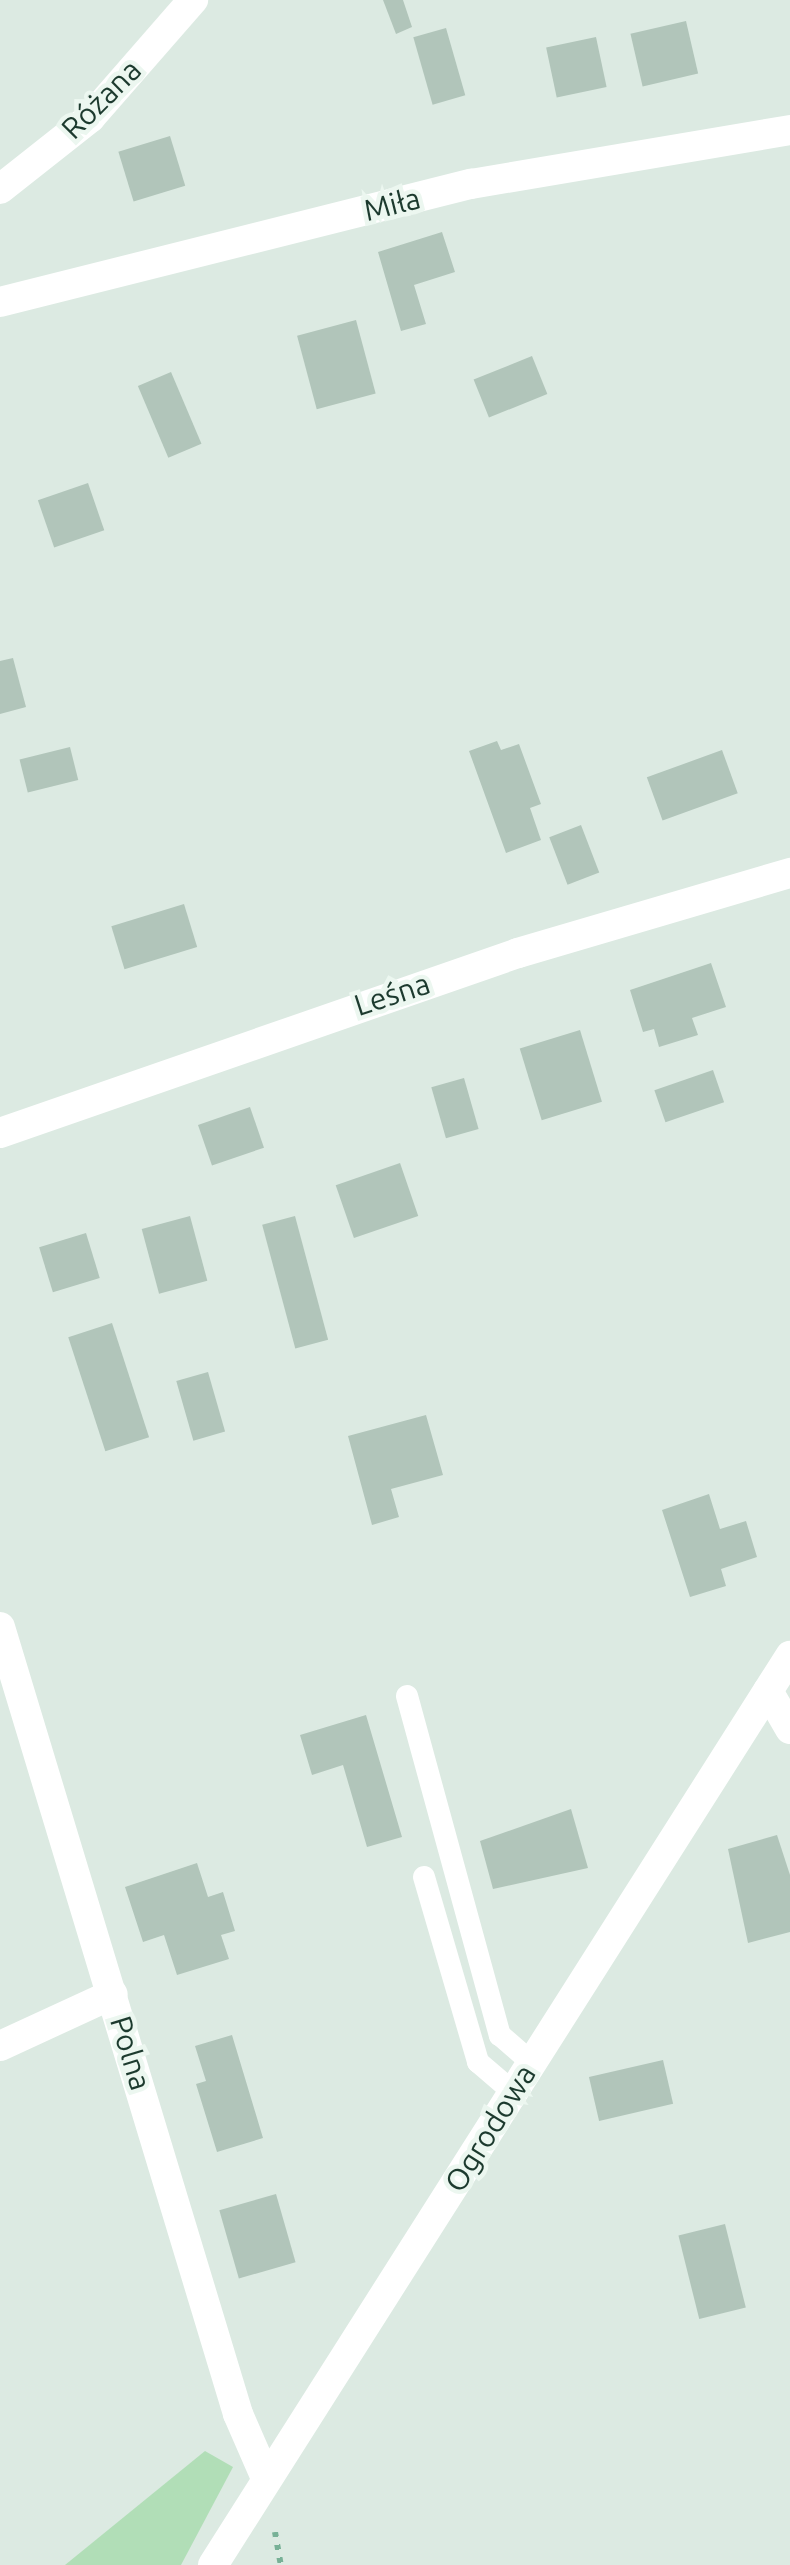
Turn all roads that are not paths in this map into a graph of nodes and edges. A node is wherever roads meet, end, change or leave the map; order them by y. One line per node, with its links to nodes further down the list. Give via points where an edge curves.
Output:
1 (193, 0): 3 (street, Różana, via 90,118)
2 (790, 130): 4 (street, Miła, via 471,184)
3 (0, 189)
4 (0, 302)
5 (790, 873): 6 (street, Leśna, via 518,953)
6 (0, 1133)
7 (0, 1627): 13 (street, Polna)
8 (790, 1656): 9 (street, Ogrodowa)
9 (768, 1690): 11 (street); 15 (street, Ogrodowa)
10 (407, 1696): 15 (lane, via 500,2035)
11 (790, 1730)
12 (424, 1877): 16 (lane, via 478,2062)
13 (113, 1994): 14 (street); 17 (street, Polna, via 238,2414)
14 (0, 2046)
15 (531, 2062): 16 (street, Ogrodowa)
16 (513, 2092): 17 (street, Ogrodowa)
17 (266, 2478): 18 (street, Ogrodowa)
18 (213, 2565)

